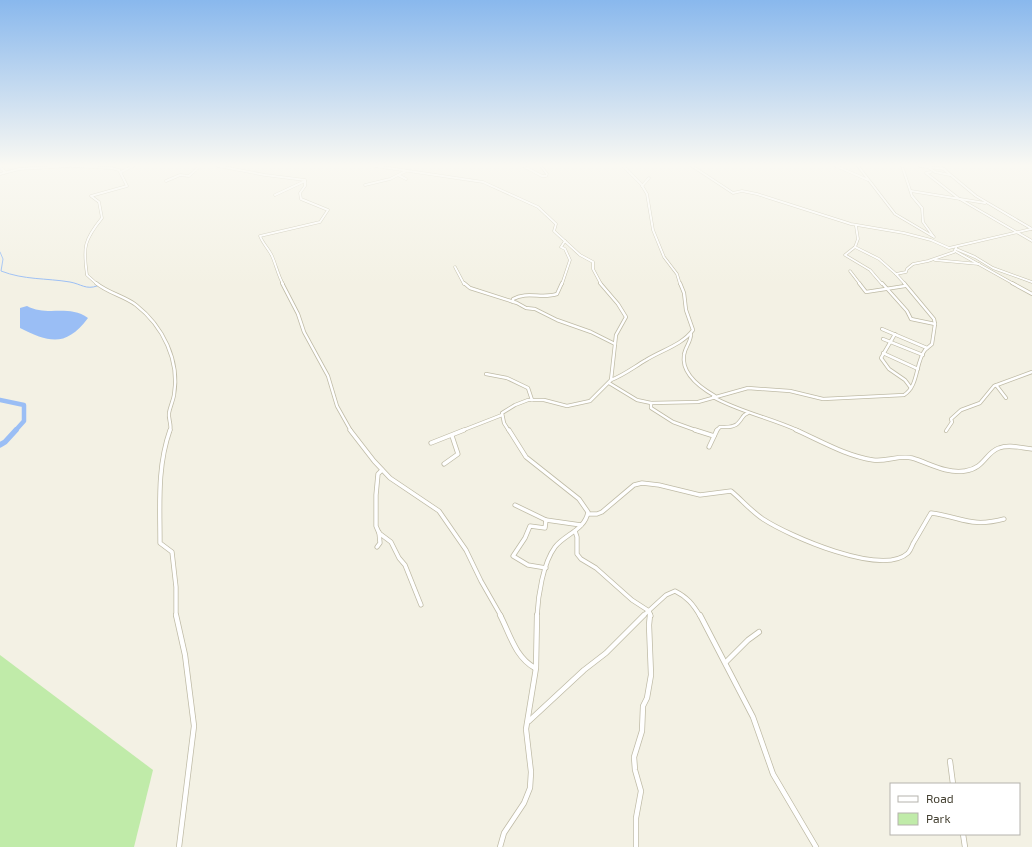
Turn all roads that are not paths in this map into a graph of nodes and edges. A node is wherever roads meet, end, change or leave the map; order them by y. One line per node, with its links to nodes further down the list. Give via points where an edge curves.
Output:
1 (100, 206): 77 (street, via 102,218 88,236 84,252 88,277 102,288 130,301 156,324 165,339 175,370 174,395 168,414 171,427 160,470 159,512 160,543 172,552 176,618 185,655 194,726)
2 (317, 206): 58 (street, via 328,210 322,220 260,236 272,255 304,332 328,376 345,423)
3 (533, 206): 14 (street, via 556,224 554,231)
4 (650, 206): 31 (street, via 654,230 664,257 677,274 684,293 692,327)
5 (792, 206): 10 (street)
6 (889, 206): 13 (street, via 896,214)
7 (920, 206): 13 (street, via 923,222)
8 (970, 206): 12 (street)
9 (990, 206): 11 (street)
10 (856, 226): 16 (street, via 904,233); 17 (street, via 858,239)
11 (1032, 229): 12 (street)
12 (1016, 233): 15 (street); 18 (street)
13 (934, 238): 16 (street)
14 (565, 240): 28 (street, via 561,247 570,260 557,294 520,295 513,299); 35 (street, via 580,255 593,262 597,277 626,317 616,335)
15 (1032, 241)
16 (936, 243): 18 (street)
17 (855, 247): 23 (street, via 879,259); 26 (street, via 845,255 870,270)
18 (956, 249): 19 (street); 20 (street); 24 (street, via 993,268)
19 (932, 260): 20 (street); 23 (street, via 913,264 906,272)
20 (979, 264): 27 (street)
21 (455, 267): 28 (street, via 470,288)
22 (850, 271): 26 (street, via 866,292)
23 (896, 274): 25 (street)
24 (1032, 282)
25 (905, 286): 26 (street); 29 (street, via 930,313)
26 (886, 288): 29 (street, via 911,319)
27 (1032, 294)
28 (513, 302): 35 (street)
29 (935, 324): 36 (street, via 932,344)
30 (882, 328): 32 (street)
31 (691, 334): 42 (street); 45 (street, via 684,363 696,382)
32 (896, 334): 34 (street); 36 (street)
33 (883, 339): 34 (street)
34 (890, 342): 37 (street); 38 (street)
35 (615, 344): 42 (street)
36 (926, 348): 38 (street)
37 (883, 353): 39 (street); 44 (street, via 881,358 889,369 905,380)
38 (923, 355): 39 (street)
39 (918, 369): 44 (street)
40 (1032, 372): 43 (street)
41 (486, 374): 47 (street, via 507,378 528,388)
42 (610, 382): 47 (street, via 590,401 580,404 567,406 544,400); 48 (street, via 637,400)
43 (996, 385): 46 (street); 51 (street, via 980,403 956,414)
44 (911, 388): 45 (street, via 904,396 894,397 823,398 790,391 748,388)
45 (714, 397): 48 (street, via 698,402); 49 (street, via 728,406)
46 (1006, 398)
47 (532, 400): 50 (street, via 505,410)
48 (651, 403): 53 (street, via 651,408 656,412)
49 (748, 413): 53 (street, via 743,415 738,424 720,427); 56 (street, via 776,421 847,453 875,460 911,458 952,472 960,473 974,469 999,448 1007,446)
50 (502, 415): 52 (street); 60 (street, via 504,423 526,457 579,499)
51 (946, 431)
52 (452, 436): 54 (street); 57 (street, via 458,454)
53 (714, 436): 55 (street)
54 (431, 443)
55 (709, 447)
56 (1032, 449)
57 (444, 464)
58 (382, 470): 65 (street, via 378,474 376,495 376,523); 72 (street, via 439,512 466,550 498,609 516,650)
59 (515, 504): 62 (street)
60 (588, 514): 61 (street, via 602,512 639,483 664,485 700,495 731,491 762,518 781,530 807,542 871,560 898,558 909,552 931,513 964,522 985,524); 63 (street)
61 (1004, 519)
62 (546, 520): 63 (street); 67 (street, via 545,528 530,526 513,556 522,563)
63 (581, 525): 64 (street)
64 (575, 531): 67 (street, via 558,543 550,555); 69 (street, via 577,554 581,559)
65 (379, 532): 66 (street, via 380,543); 68 (street, via 391,542 405,565)
66 (377, 547)
67 (546, 568): 72 (street, via 539,598)
68 (421, 605)
69 (649, 611): 71 (street, via 671,592 684,596 693,604); 73 (street); 79 (street, via 651,676 643,706 642,731 634,757 641,790 636,818)
70 (759, 632): 71 (street)
71 (726, 662): 80 (street, via 753,717 773,774)
72 (535, 668): 73 (street)
73 (528, 721): 78 (street, via 526,728 531,786 523,805 503,832)
74 (950, 762): 75 (street)
75 (953, 783)
76 (963, 835): 81 (street)
77 (179, 847)
78 (500, 847)
79 (636, 847)
80 (816, 847)
81 (965, 847)

